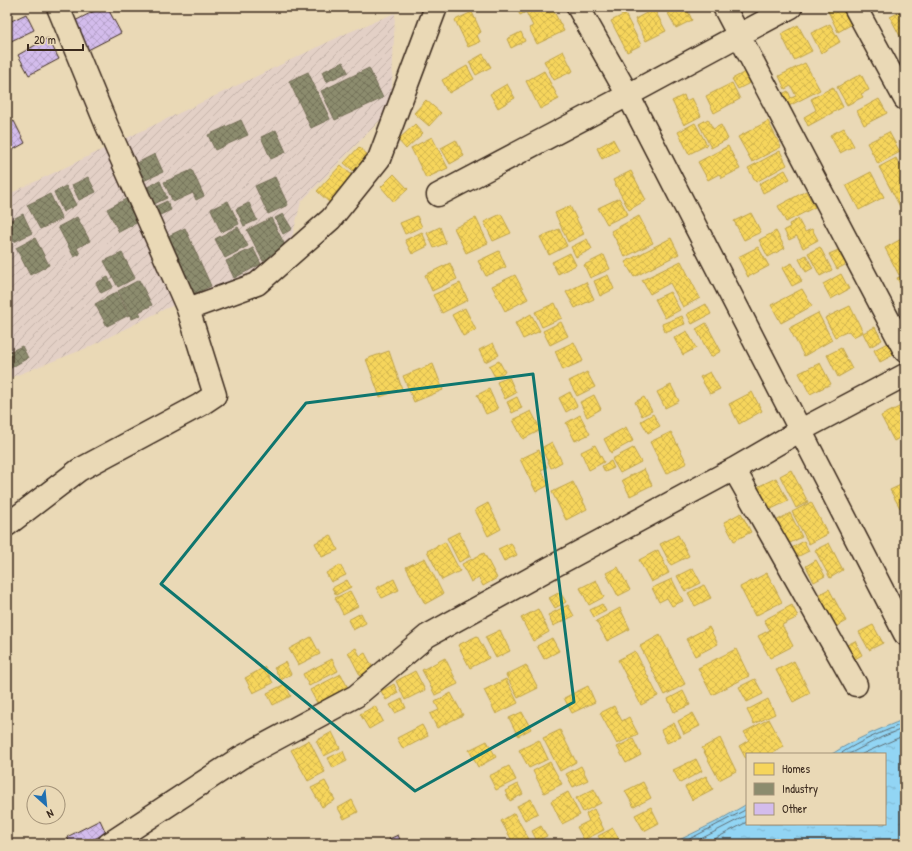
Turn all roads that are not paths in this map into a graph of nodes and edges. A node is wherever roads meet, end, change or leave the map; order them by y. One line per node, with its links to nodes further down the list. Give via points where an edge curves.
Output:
1 (58, 7): 11 (street, via 107,126)
2 (436, 7): 11 (street, via 378,159 331,219 257,284)
3 (578, 7): 8 (street)
4 (724, 7): 7 (street)
5 (792, 7): 7 (street)
6 (855, 7): 9 (street)
7 (738, 36): 8 (street); 12 (street)
8 (628, 95): 10 (street); 14 (street)
9 (905, 99)
10 (438, 195)
11 (188, 309): 16 (street, via 215,395 200,406 79,470)
12 (905, 351)
13 (905, 375): 14 (street)
14 (801, 430): 15 (street); 17 (street)
15 (734, 469): 18 (street); 19 (street, via 427,636 356,696 240,758)
16 (7, 525)
17 (905, 634)
18 (856, 685)
19 (109, 844)

